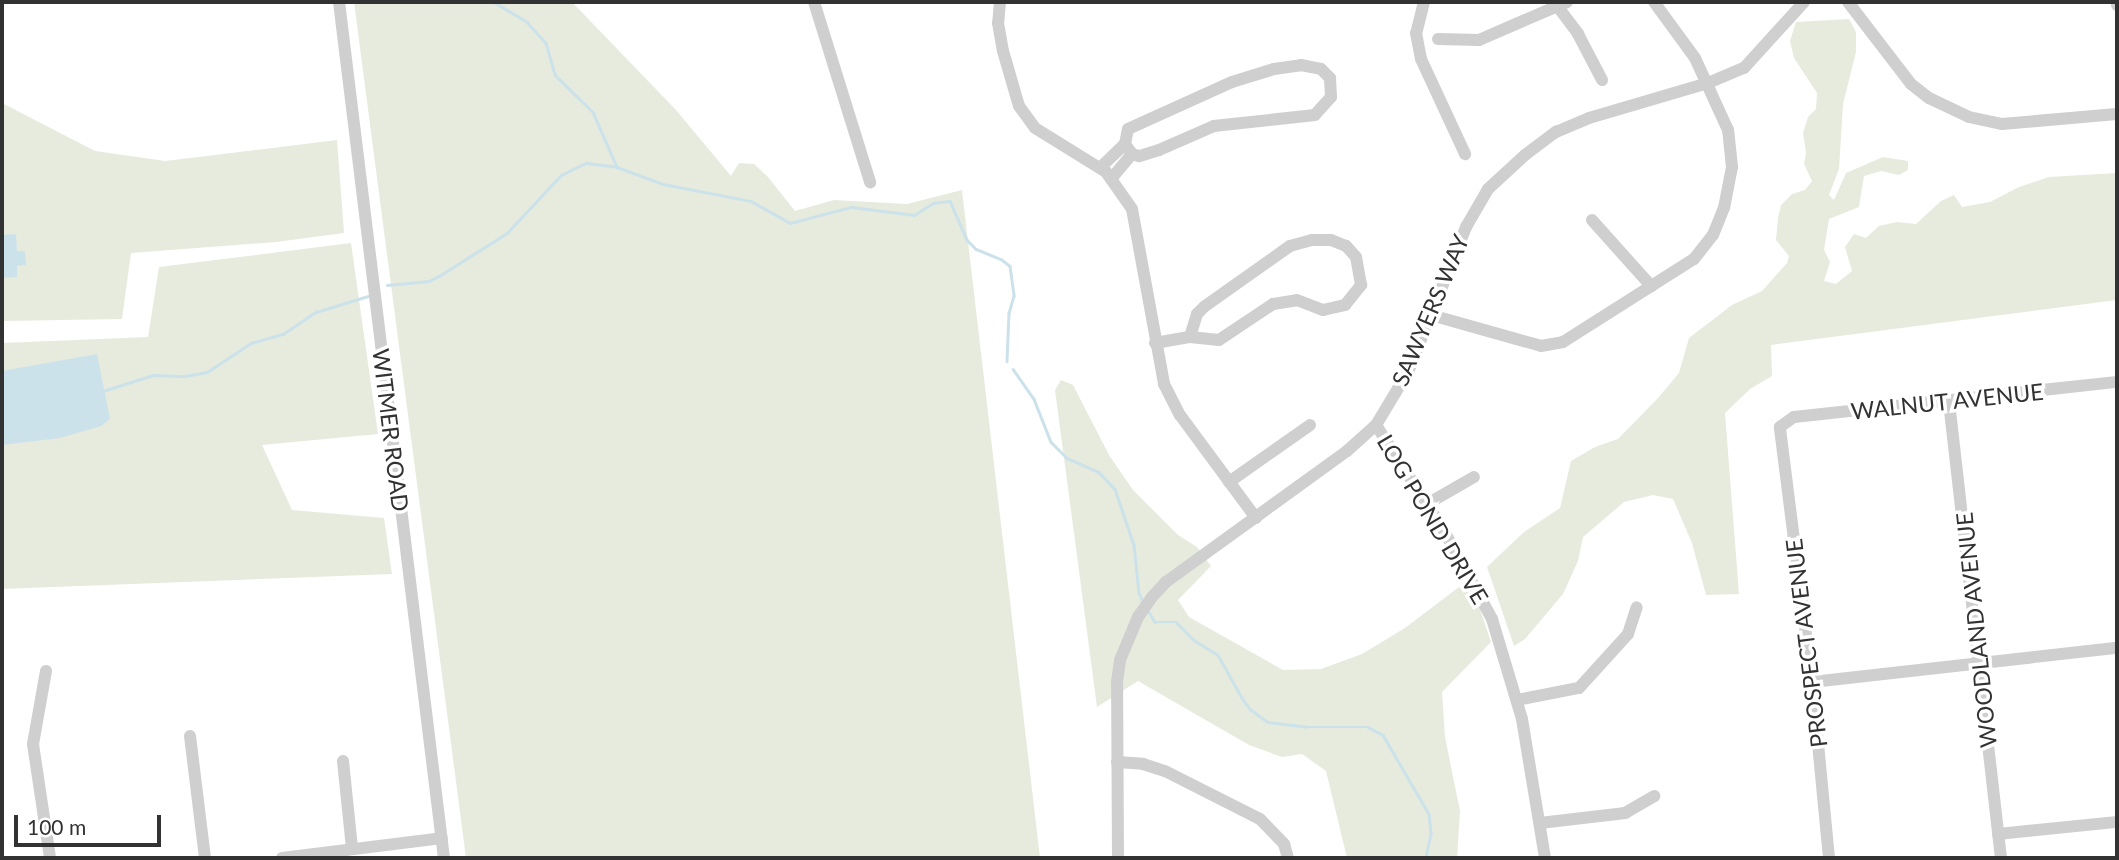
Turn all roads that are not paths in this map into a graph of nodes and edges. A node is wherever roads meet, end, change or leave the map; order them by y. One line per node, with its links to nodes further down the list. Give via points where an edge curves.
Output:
1 (339, 2): 45 (street, WITMER ROAD)
2 (814, 2): 17 (street)
3 (1000, 2): 15 (street, via 1003,51 1025,118)
4 (1424, 2): 14 (street, via 1416,33 1421,59)
5 (1654, 2): 11 (street)
6 (1804, 2): 11 (street, SAWYERS WAY, via 1744,68)
7 (1848, 2): 12 (street, via 1911,84 1969,117 2002,124)
8 (1562, 4): 9 (street, via 1479,40); 10 (street)
9 (1438, 39)
10 (1602, 80)
11 (1708, 83): 19 (street, via 1728,130 1732,167 1724,208 1713,235 1694,259); 20 (street, SAWYERS WAY, via 1589,118 1556,132 1524,155 1488,189 1466,227)
12 (2117, 114)
13 (1128, 149): 13 (street, via 1159,150 1213,126 1315,115 1331,97 1331,78 1321,69 1301,65 1253,75 1128,129); 15 (street); 16 (street)
14 (1465, 154)
15 (1100, 168): 16 (street)
16 (1111, 179): 22 (street, via 1132,209)
17 (870, 182)
18 (1592, 220): 19 (street)
19 (1651, 286): 20 (street, via 1583,332 1541,346)
20 (1431, 315): 26 (street, SAWYERS WAY, via 1408,372)
21 (1190, 337): 21 (street, via 1219,341 1273,304 1297,300 1323,310 1345,305 1361,285 1356,257 1331,240 1290,246 1204,307); 22 (street)
22 (1155, 343): 29 (street, via 1164,383 1175,405)
23 (2117, 386): 24 (street, WALNUT AVENUE)
24 (1950, 402): 27 (street, WALNUT AVENUE, via 1794,418); 34 (street, WOODLAND AVENUE)
25 (1310, 425): 29 (street)
26 (1376, 425): 30 (street, LOG POND DRIVE); 31 (street, SAWYERS WAY)
27 (1780, 427): 36 (street, PROSPECT AVENUE)
28 (1474, 477): 30 (street)
29 (1229, 482): 31 (street)
30 (1427, 505): 37 (street, LOG POND DRIVE, via 1492,619)
31 (1256, 518): 40 (street, SAWYERS WAY, via 1166,583 1138,617 1116,682)
32 (1637, 607): 37 (street, via 1628,634 1579,688)
33 (2117, 648): 34 (street)
34 (1980, 662): 36 (street); 44 (street, WOODLAND AVENUE)
35 (46, 671): 47 (street, via 33,744)
36 (1812, 682): 54 (street, PROSPECT AVENUE)
37 (1517, 700): 43 (street, LOG POND DRIVE)
38 (190, 736): 48 (street)
39 (344, 761): 46 (street)
40 (1117, 762): 51 (street, SAWYERS WAY); 52 (street, via 1165,771 1260,819 1284,844)
41 (1654, 796): 43 (street, via 1625,813)
42 (2117, 822): 44 (street)
43 (1540, 823): 53 (street, LOG POND DRIVE)
44 (1998, 834): 55 (street, WOODLAND AVENUE)
45 (442, 838): 46 (street); 50 (street, WITMER ROAD)
46 (352, 848): 49 (street)
47 (50, 858)
48 (205, 858)
49 (282, 858)
50 (444, 858)
51 (1118, 858)
52 (1287, 858)
53 (1545, 858)
54 (1829, 858)
55 (2001, 858)

